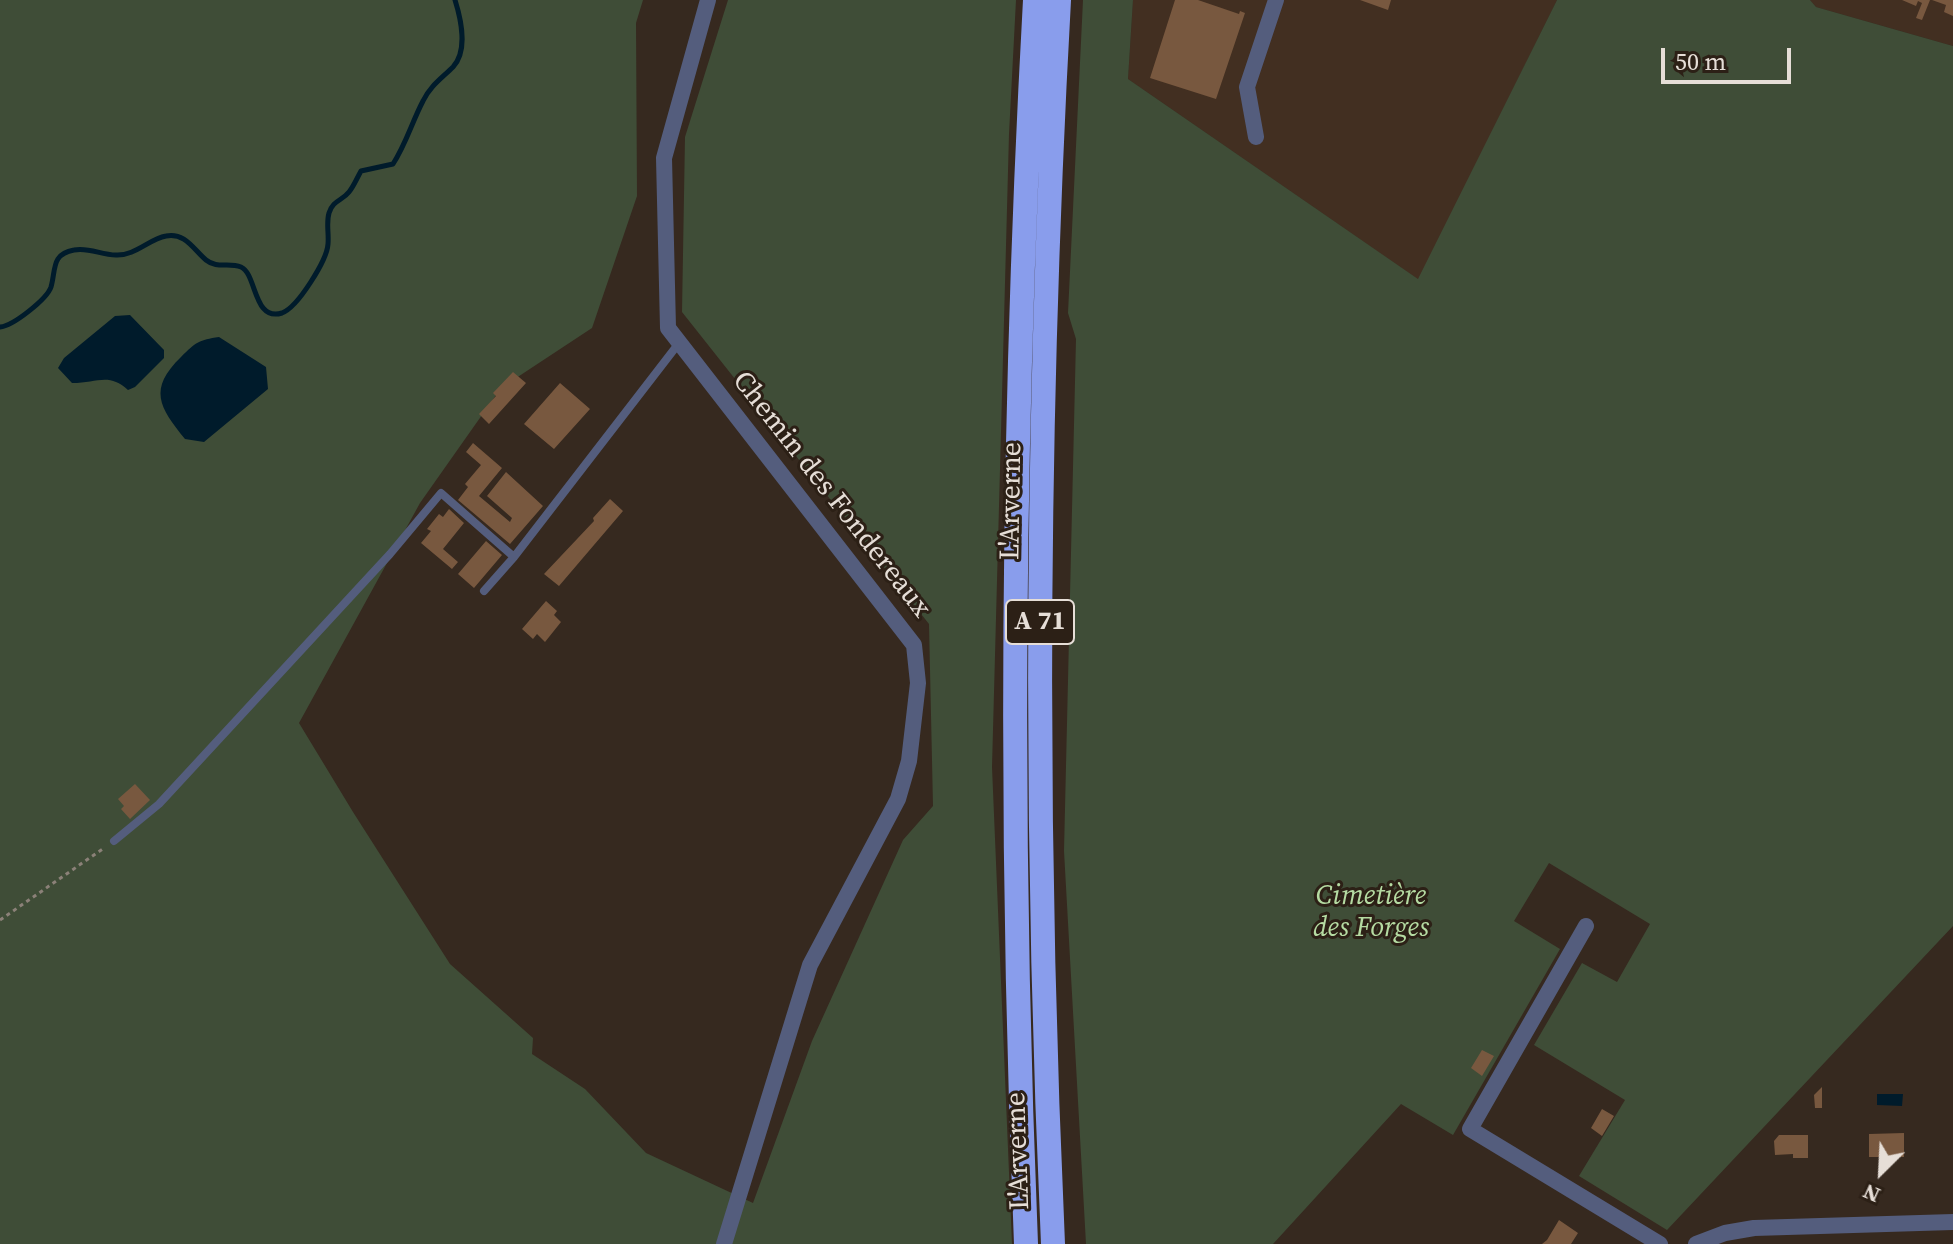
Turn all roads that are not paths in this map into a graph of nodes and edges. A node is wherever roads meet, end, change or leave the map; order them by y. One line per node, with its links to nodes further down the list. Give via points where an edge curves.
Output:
1 (708, 0): 6 (street, Chemin des Fondereaux, via 664,158 668,328)
2 (1035, 0): 14 (highway, L'Arverne / A 71, via 1019,402 1014,758)
3 (1059, 0): 15 (highway, L'Arverne / A 71, via 1040,666 1041,938)
4 (1276, 0): 5 (street, via 1247,87)
5 (1256, 137)
6 (679, 342): 7 (lane); 13 (street, Chemin des Fondereaux, via 914,645 918,683 909,761 898,799 810,965)
7 (514, 557): 8 (lane); 9 (lane, via 441,493 159,804)
8 (484, 591)
9 (114, 841)
10 (1586, 926): 16 (street, via 1470,1129)
11 (1953, 1222): 12 (street)
12 (1808, 1226): 17 (street, via 1725,1233); 18 (street)
13 (724, 1244)
14 (1026, 1244)
15 (1053, 1244)
16 (1660, 1244)
17 (1696, 1244)
18 (1810, 1244)

